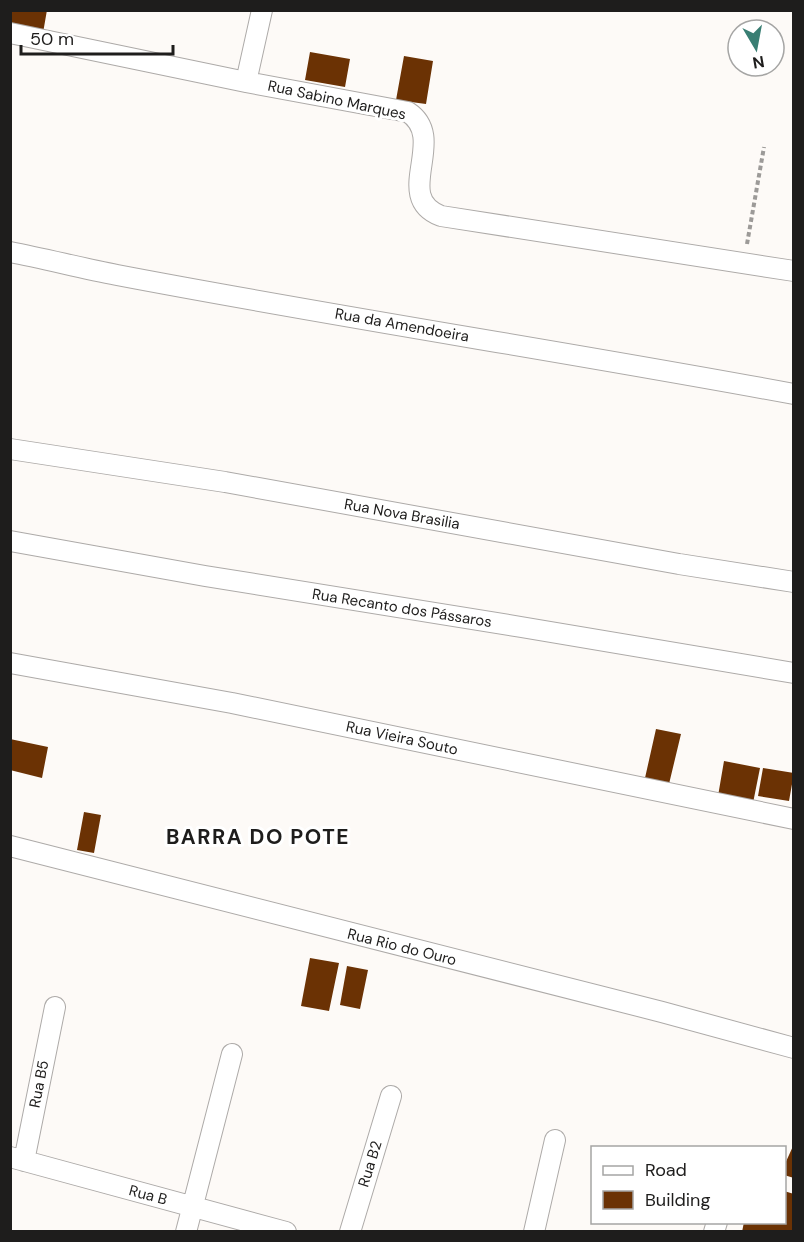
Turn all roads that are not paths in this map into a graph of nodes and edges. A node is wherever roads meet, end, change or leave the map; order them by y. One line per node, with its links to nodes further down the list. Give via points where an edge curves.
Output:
1 (262, 10): 3 (street)
2 (10, 33): 3 (street, Rua Sabino Marques)
3 (246, 82): 5 (street, Rua Sabino Marques, via 408,112 421,123 424,141 420,195 431,212 441,216)
4 (10, 252): 6 (street, Rua da Amendoeira, via 127,277)
5 (794, 271)
6 (794, 394)
7 (10, 449): 9 (street, Rua Nova Brasilia, via 225,482)
8 (10, 541): 11 (street, Rua Recanto dos Pássaros)
9 (794, 582)
10 (10, 663): 12 (street, Rua Vieira Souto, via 232,703)
11 (794, 673)
12 (794, 819)
13 (10, 846): 15 (street, Rua Rio do Ouro)
14 (55, 1006): 19 (street, Rua B5)
15 (794, 1048)
16 (232, 1054): 20 (street)
17 (391, 1096): 23 (street, Rua B2)
18 (555, 1140): 24 (street)
19 (17, 1159): 20 (street, Rua B)
20 (193, 1208): 21 (street); 22 (street, Rua B)
21 (186, 1232)
22 (286, 1232)
23 (350, 1232)
24 (534, 1232)

